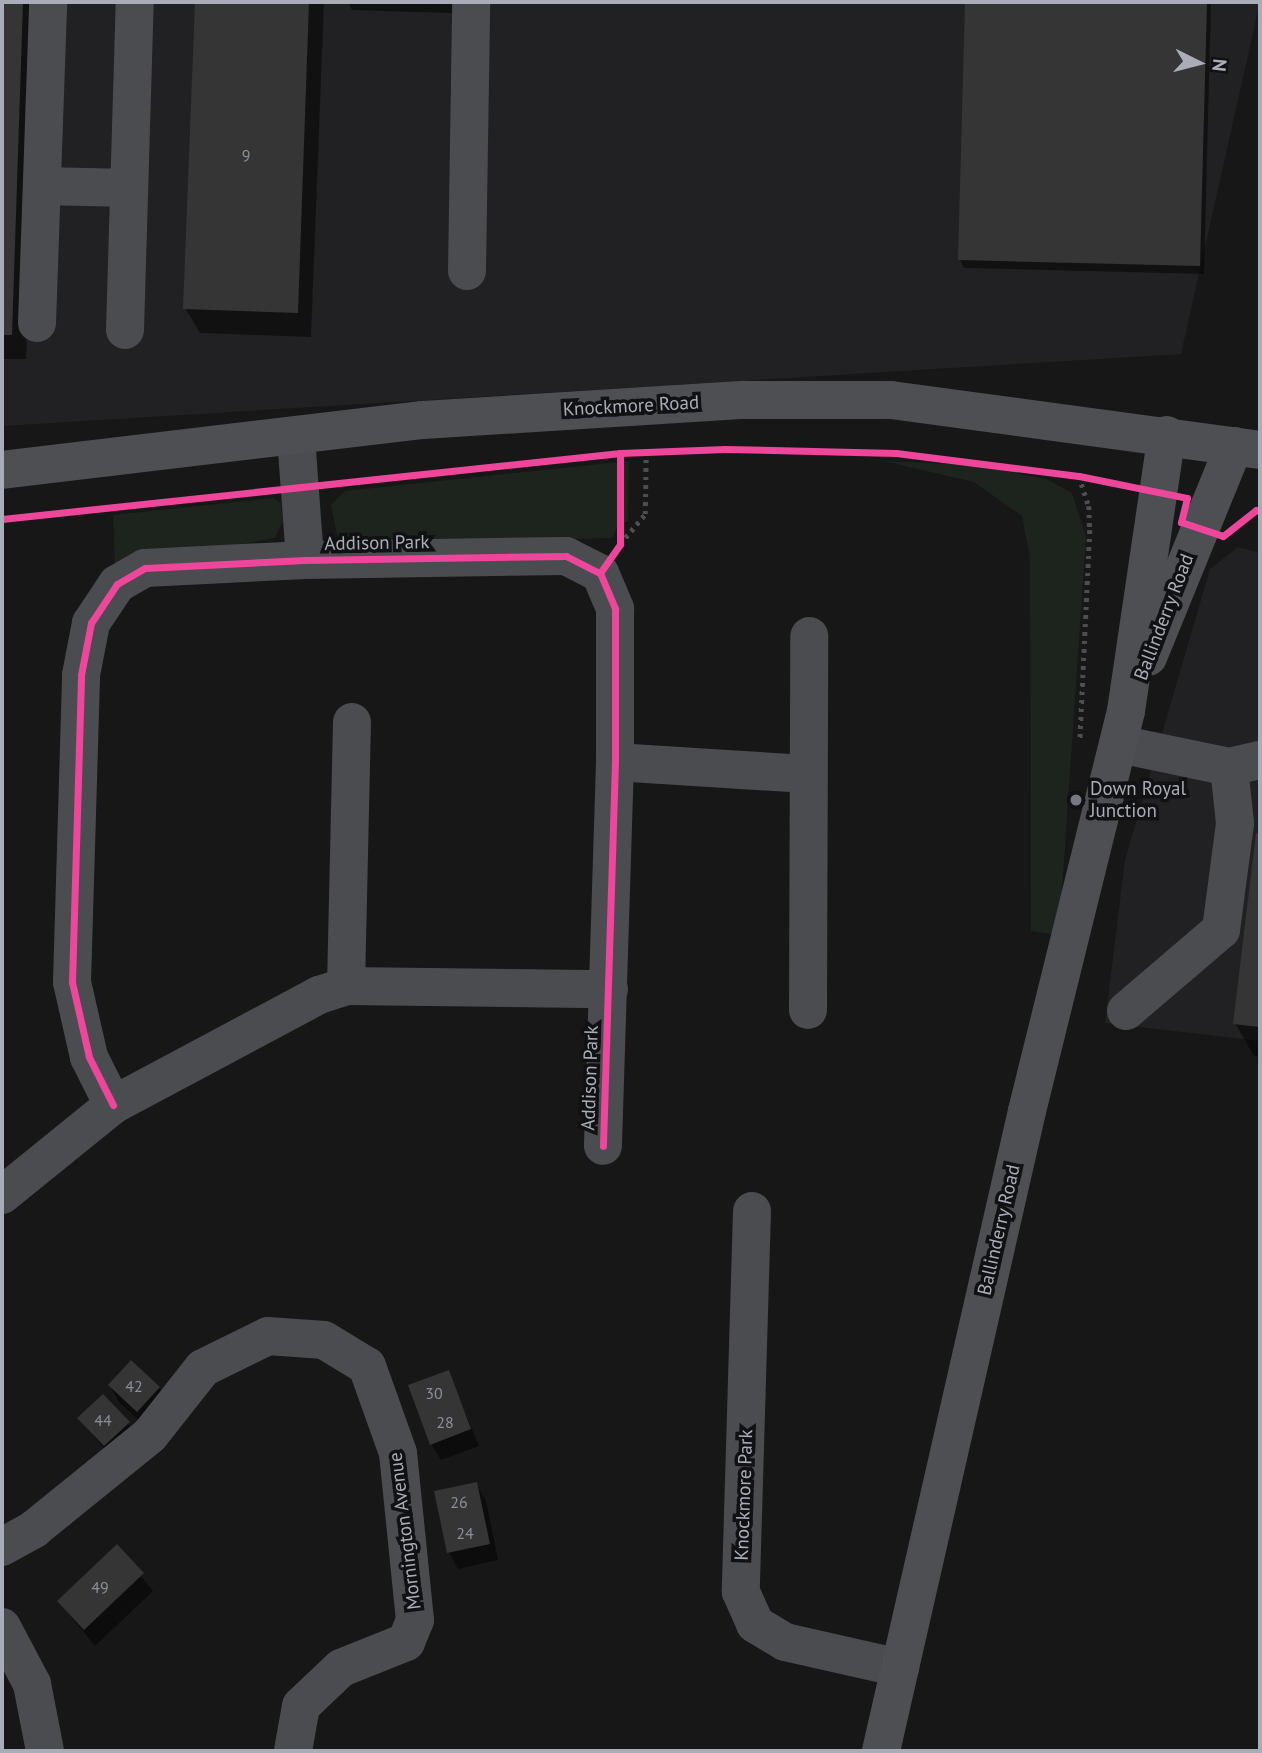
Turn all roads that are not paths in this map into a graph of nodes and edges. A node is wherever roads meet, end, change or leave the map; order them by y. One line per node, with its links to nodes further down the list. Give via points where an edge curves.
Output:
1 (48, 2): 4 (street)
2 (135, 2): 5 (street)
3 (471, 2): 6 (street)
4 (42, 186): 5 (street); 7 (street)
5 (129, 188): 8 (street)
6 (467, 271)
7 (37, 323)
8 (125, 330)
9 (1167, 435): 10 (main road, Knockmore Road, via 891,400 744,400 423,420); 11 (main road, Knockmore Road); 16 (main road, Ballinderry Road)
10 (296, 437): 12 (main road, Knockmore Road); 13 (street, Addison Park)
11 (1247, 448): 16 (main road, Ballinderry Road)
12 (2, 470)
13 (305, 559): 17 (street, Addison Park, via 610,558 615,609); 24 (street, Addison Park, via 145,568 117,584 91,623 81,674 72,982 89,1057)
14 (809, 636): 19 (street)
15 (352, 722): 20 (street)
16 (1123, 728): 18 (street); 30 (main road, Ballinderry Road, via 1027,1111)
17 (615, 762): 19 (street); 21 (street, Addison Park)
18 (1244, 764): 23 (street, via 1221,930)
19 (807, 774): 22 (street)
20 (346, 986): 21 (street); 24 (street, via 319,995)
21 (609, 989): 25 (street, Addison Park)
22 (808, 1010)
23 (1126, 1011)
24 (113, 1105): 26 (street)
25 (603, 1146)
26 (2, 1195)
27 (752, 1212): 30 (street, Knockmore Park, via 741,1592 755,1623 785,1642)
28 (2, 1546): 32 (street, Mornington Avenue, via 34,1529 150,1435 203,1368 268,1336 324,1340 367,1366 398,1453 415,1620 406,1642 341,1668 301,1706)
29 (2, 1627): 31 (street, via 32,1684)
30 (900, 1668): 33 (main road, Ballinderry Road)
31 (45, 1751)
32 (293, 1751)
33 (881, 1751)

